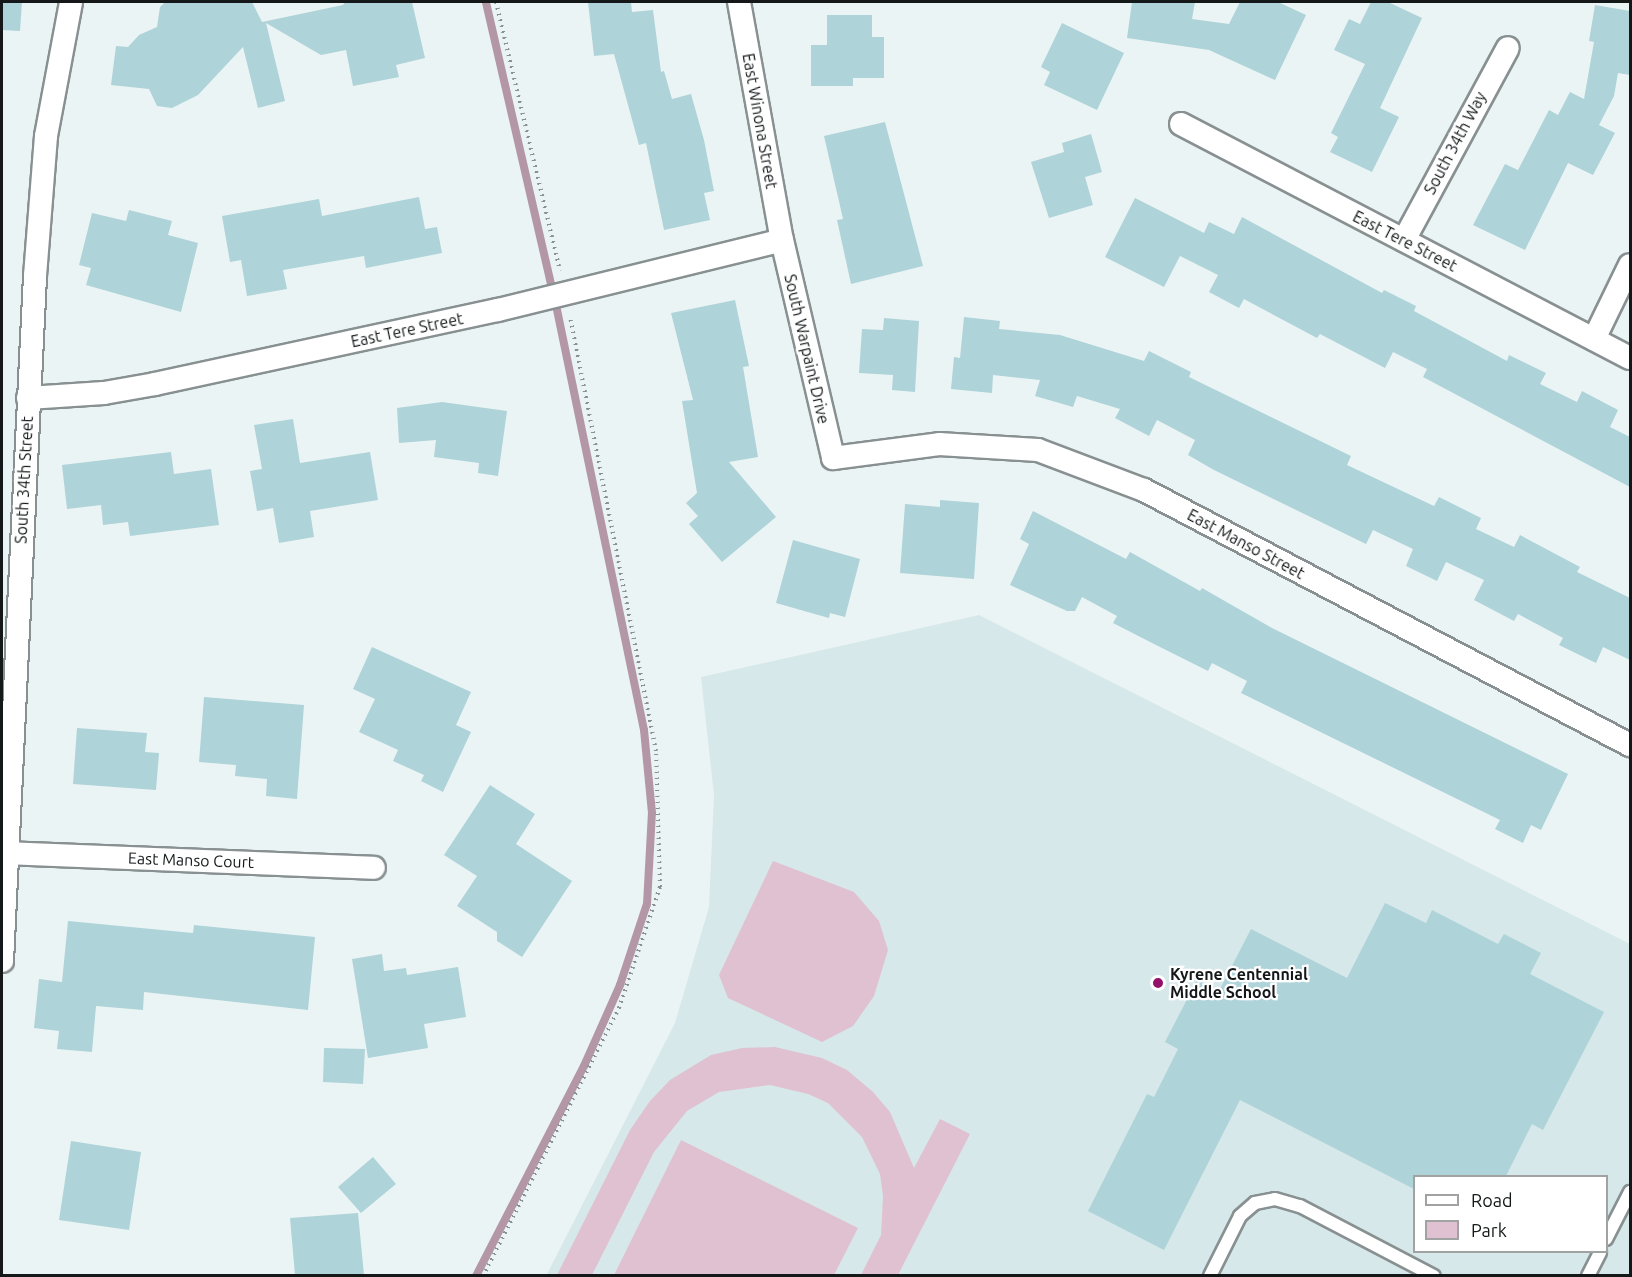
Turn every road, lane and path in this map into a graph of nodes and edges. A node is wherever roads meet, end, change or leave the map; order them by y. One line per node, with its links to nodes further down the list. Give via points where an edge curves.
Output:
1 (71, 2): 12 (street, South 34th Street, via 46,136)
2 (496, 2): 9 (path)
3 (739, 2): 6 (street, East Winona Street)
4 (1508, 48): 7 (street, South 34th Way)
5 (1180, 124): 7 (street, East Tere Street)
6 (782, 240): 9 (street, East Tere Street); 13 (street, South Warpaint Drive)
7 (1404, 240): 10 (street, East Tere Street)
8 (1630, 265): 10 (street)
9 (565, 294): 12 (street, East Tere Street, via 154,384 104,393); 21 (path, via 656,751 660,887 619,1008)
10 (1594, 339): 11 (street, East Tere Street)
11 (1630, 358)
12 (28, 398): 15 (street, South 34th Street)
13 (833, 458): 14 (street, East Manso Street, via 939,444 1038,450 1144,490)
14 (1630, 745)
15 (7, 853): 16 (street, East Manso Court); 17 (street, South 34th Street)
16 (374, 868)
17 (2, 961)
18 (1630, 1192): 19 (lane)
19 (1608, 1235)
20 (1599, 1253): 24 (lane)
21 (483, 1275)
22 (1210, 1275): 23 (lane, via 1240,1216 1256,1203 1275,1199 1300,1206)
23 (1434, 1275)
24 (1588, 1275)

